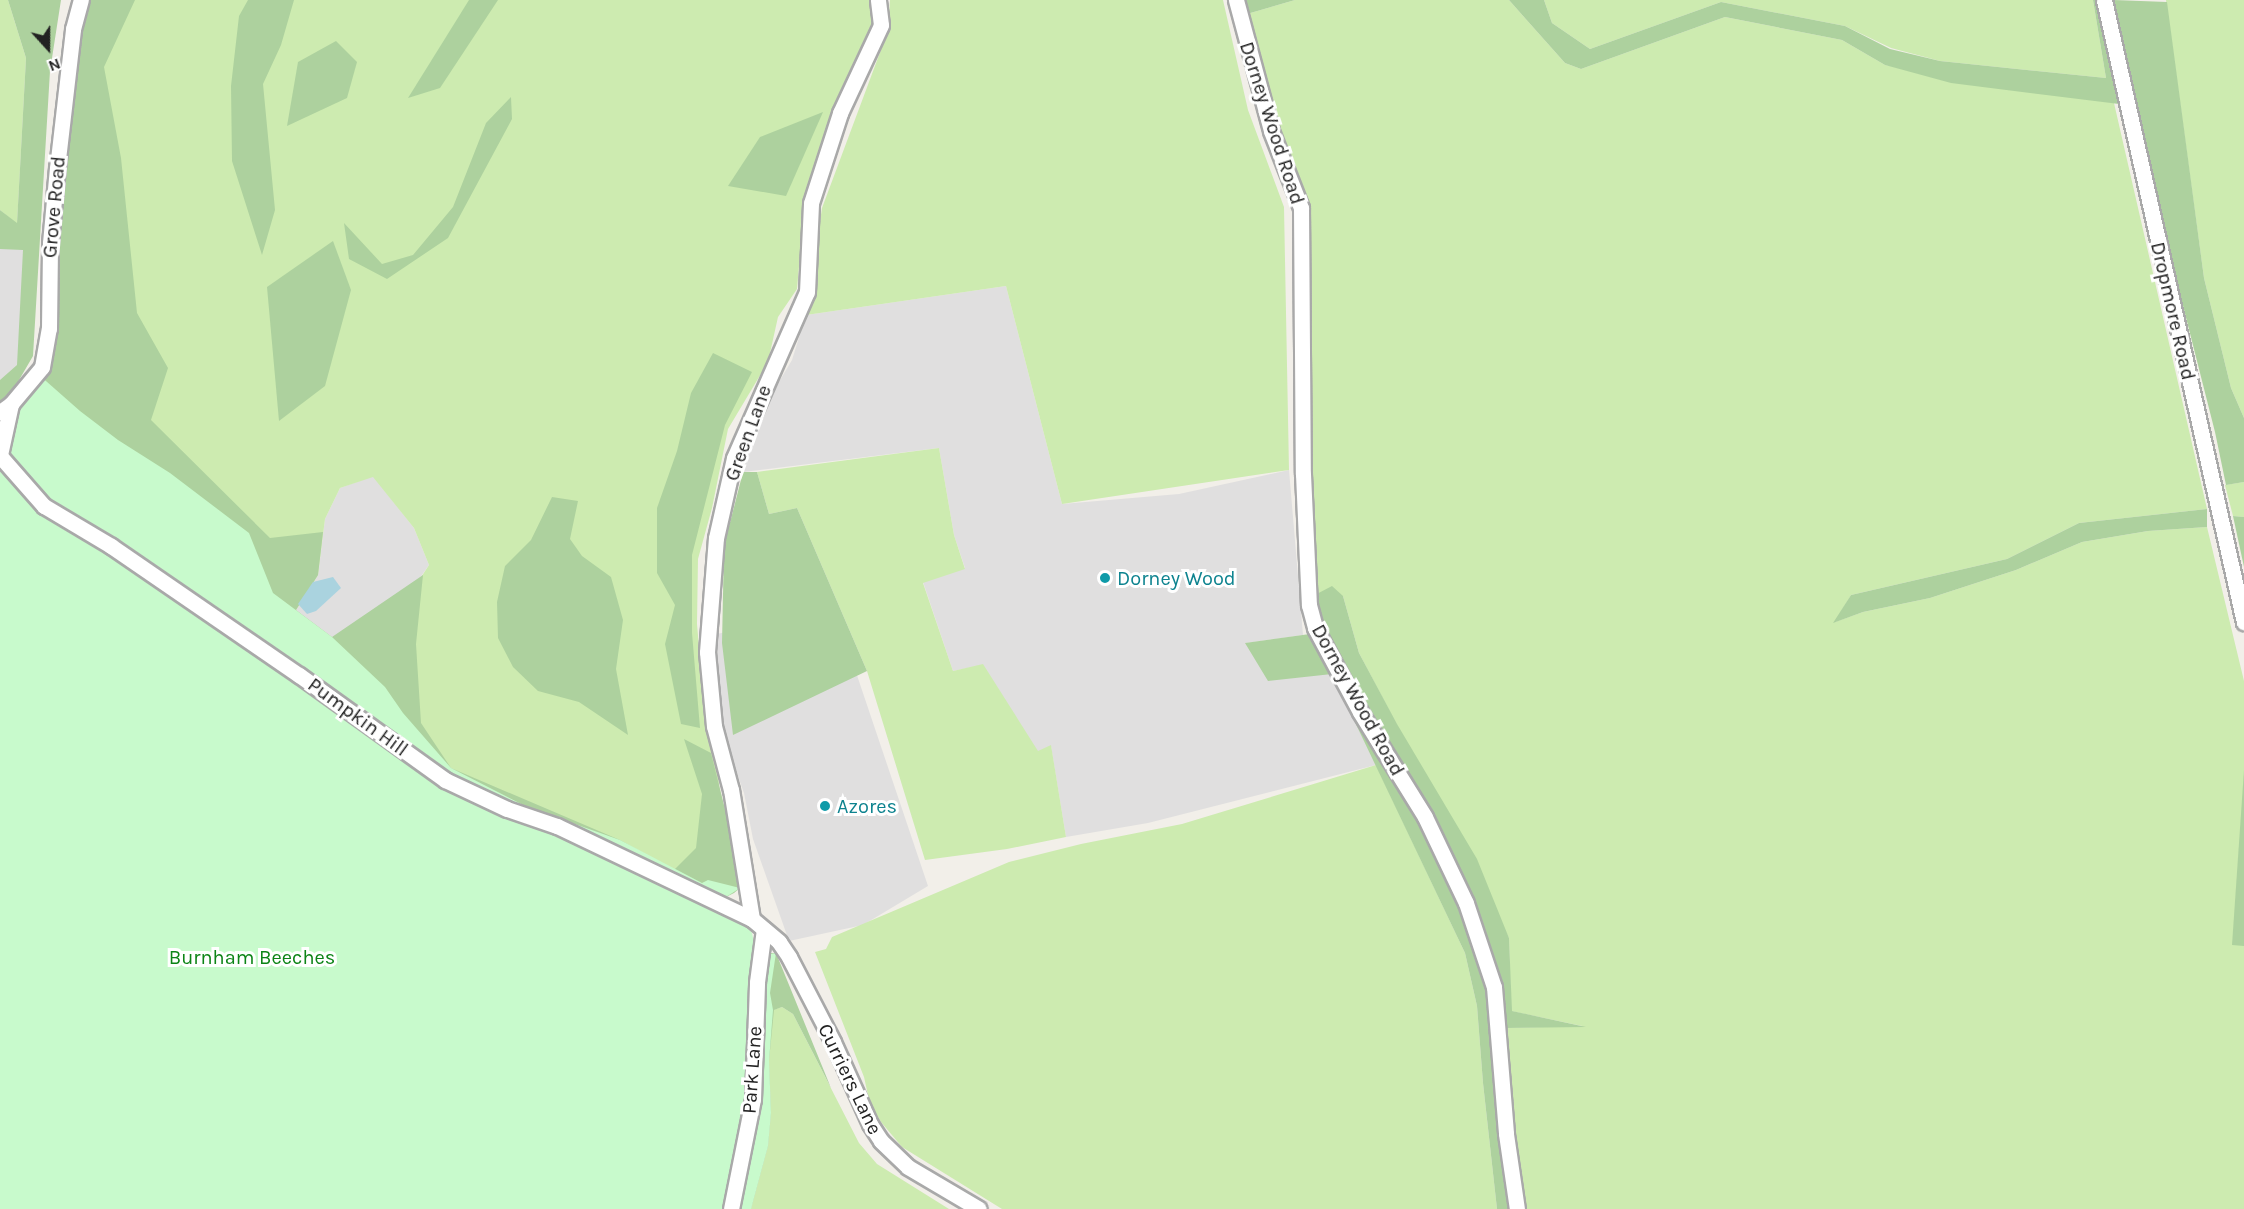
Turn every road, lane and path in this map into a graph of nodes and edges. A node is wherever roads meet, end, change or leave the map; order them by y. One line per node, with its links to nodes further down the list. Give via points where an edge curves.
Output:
1 (81, 0): 5 (street, Grove Road, via 73,29 50,243 49,329 42,367)
2 (878, 0): 8 (street, Green Lane, via 881,25 840,113 810,203 807,292 734,458 716,538 707,652 714,726)
3 (1236, 0): 11 (street, Dorney Wood Road, via 1271,131 1301,208 1303,474 1309,605 1315,628 1360,712 1425,817 1466,903 1494,987 1506,1134)
4 (2104, 0): 7 (street, Dropmore Road)
5 (6, 408): 6 (street, Grove Road)
6 (0, 455): 8 (street, Pumpkin Hill, via 44,506 130,559 445,780 507,809 557,826)
7 (2244, 622)
8 (758, 924): 9 (street, Park Lane, via 753,1099); 10 (street, Curriers Lane, via 789,957 881,1141 909,1167)
9 (731, 1209)
10 (980, 1209)
11 (1517, 1209)

